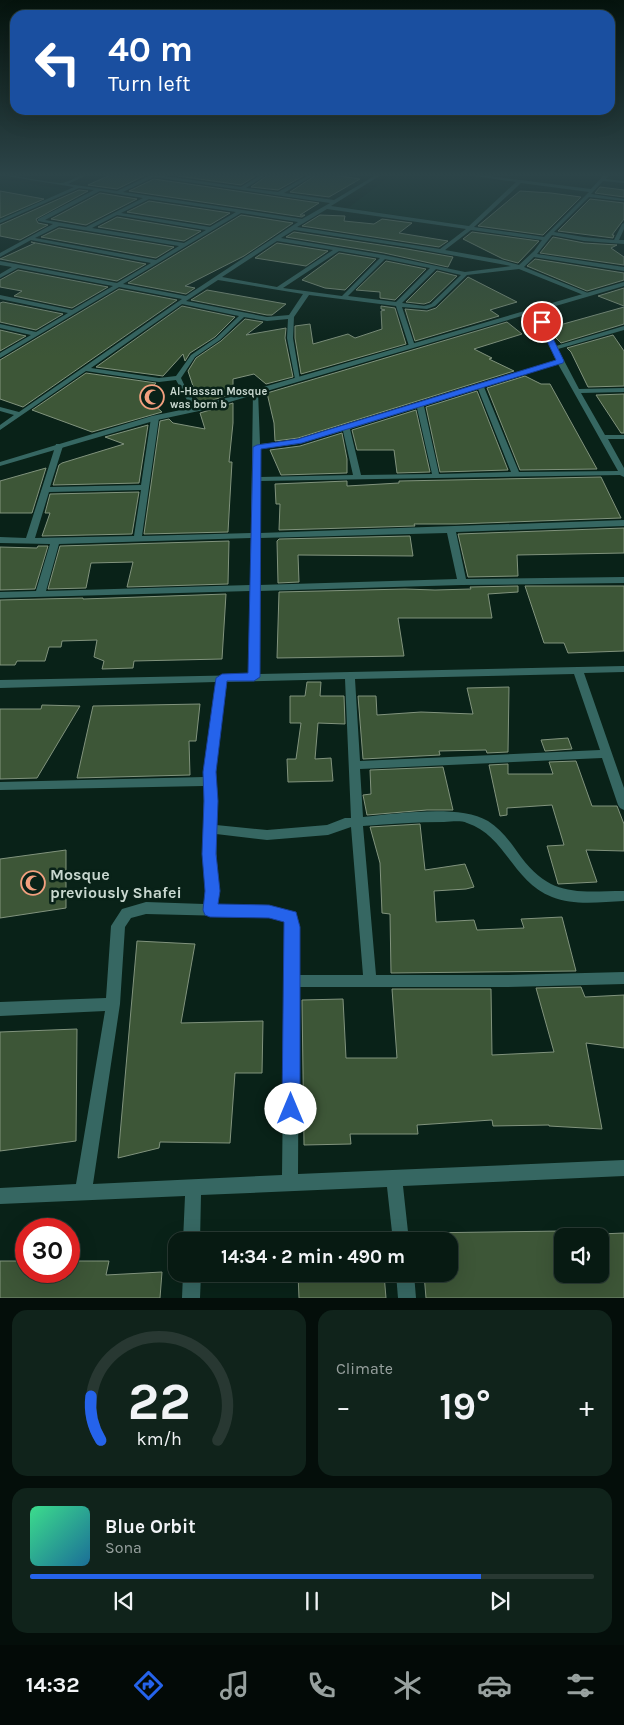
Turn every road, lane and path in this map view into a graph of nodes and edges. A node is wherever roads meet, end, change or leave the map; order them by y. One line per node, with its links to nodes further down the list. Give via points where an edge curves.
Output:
1 (38, 236): 12 (street)
2 (131, 236): 16 (street)
3 (200, 236): 16 (street)
4 (281, 236): 11 (street)
5 (342, 236): 18 (street)
6 (460, 236): 18 (street)
7 (522, 236): 13 (street)
8 (548, 236): 13 (street)
9 (562, 236): 14 (street)
10 (619, 236): 14 (street)
11 (277, 238): 17 (street); 30 (street)
12 (32, 239): 19 (street); 22 (street)
13 (545, 239): 20 (street)
14 (616, 242): 15 (street)
15 (624, 242)
16 (184, 245): 22 (street)
17 (338, 249): 21 (street); 33 (street)
18 (441, 251): 25 (street)
19 (0, 255)
20 (533, 255): 25 (street); 27 (street)
21 (384, 257): 26 (street); 37 (street)
22 (157, 262): 32 (street)
23 (0, 263): 24 (street)
24 (18, 266): 29 (street); 32 (street)
25 (520, 267): 28 (street); 35 (street)
26 (434, 268): 28 (street); 39 (street)
27 (624, 270)
28 (465, 274): 39 (street, via 430,307)
29 (0, 276)
30 (217, 278): 33 (street); 38 (street)
31 (624, 284): 35 (street)
32 (118, 286): 38 (street); 41 (street)
33 (278, 289): 34 (street)
34 (306, 293): 37 (street); 43 (street)
35 (586, 294): 40 (street)
36 (0, 297): 41 (street)
37 (343, 298): 39 (street)
38 (184, 300): 42 (street); 52 (street)
39 (398, 304): 48 (street)
40 (535, 308): 48 (street); 49 (street)
41 (73, 312): 46 (street)
42 (243, 315): 43 (street, via 267,319); 53 (street, via 193,356)
43 (291, 317): 54 (street, via 290,338)
44 (0, 326): 46 (street)
45 (621, 329): 47 (street); 49 (street)
46 (37, 334): 50 (street)
47 (624, 338)
48 (412, 346): 54 (street)
49 (555, 348): 51 (street)
50 (0, 356)
51 (560, 361): 55 (street); 58 (street)
52 (86, 369): 53 (street, via 159,380); 62 (street)
53 (178, 378): 60 (street)
54 (298, 379): 57 (street)
55 (480, 385): 59 (street); 71 (street)
56 (624, 390): 58 (street)
57 (255, 391): 60 (street); 69 (street)
58 (578, 391): 66 (street)
59 (420, 404): 65 (street); 73 (street)
60 (196, 408): 63 (street)
61 (0, 409): 62 (street)
62 (18, 414): 64 (street)
63 (155, 418): 68 (street); 76 (street)
64 (0, 428)
65 (346, 428): 69 (street, via 287,444); 74 (street)
66 (602, 437): 67 (street); 72 (street)
67 (624, 437)
68 (59, 446): 70 (street); 77 (street)
69 (257, 447): 75 (street)
70 (0, 464)
71 (516, 474): 72 (street); 73 (street)
72 (624, 474)
73 (436, 476): 74 (street)
74 (358, 478): 75 (street)
75 (256, 479): 80 (street)
76 (145, 488): 77 (street); 81 (street)
77 (45, 490): 83 (street)
78 (624, 523): 79 (street)
79 (451, 530): 80 (street); 86 (street)
80 (255, 535): 81 (street); 87 (street)
81 (138, 537): 84 (street)
82 (0, 540): 83 (street)
83 (30, 540): 84 (street)
84 (55, 541): 88 (street)
85 (624, 580): 86 (street)
86 (462, 582): 87 (street)
87 (253, 588): 88 (street); 93 (street)
88 (40, 594): 89 (street)
89 (0, 595)
90 (624, 669): 91 (street)
91 (578, 671): 92 (street); 96 (street)
92 (350, 675): 93 (street); 97 (street)
93 (254, 677): 94 (street)
94 (222, 678): 95 (street); 98 (street)
95 (0, 684)
96 (606, 754): 97 (street); 100 (street)
97 (355, 765): 101 (street)
98 (210, 781): 99 (street); 102 (street)
99 (0, 786)
100 (624, 805)
101 (357, 822): 102 (street, via 328,830 266,835); 103 (street, via 467,817 491,827 533,882 556,894); 107 (street)
102 (210, 829): 104 (street)
103 (624, 896)
104 (210, 910): 106 (street, via 269,912 291,917); 108 (street, via 146,908 128,913 118,926)
105 (624, 978): 107 (street)
106 (292, 981): 107 (street); 112 (street)
107 (370, 981)
108 (113, 1004): 109 (street); 114 (street)
109 (0, 1010)
110 (624, 1168): 111 (street)
111 (394, 1178): 112 (street); 117 (street)
112 (290, 1182): 113 (street)
113 (193, 1187): 114 (street); 116 (street)
114 (83, 1192): 115 (street)
115 (0, 1196)
116 (192, 1232)
117 (400, 1232)
118 (192, 1282): 120 (street)
119 (406, 1282): 121 (street)
120 (191, 1298)
121 (407, 1298)

